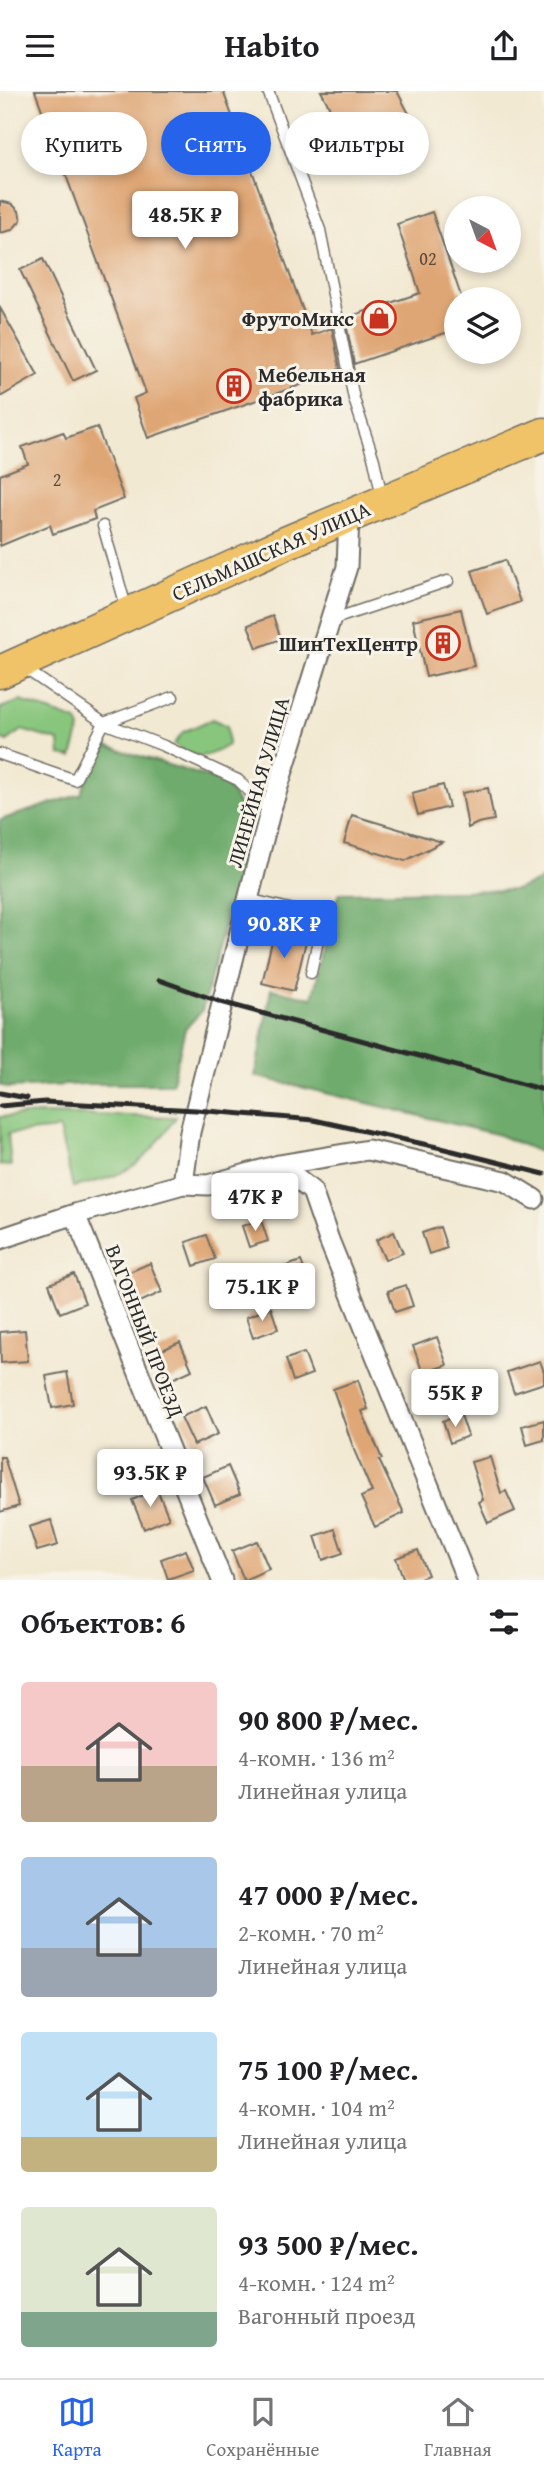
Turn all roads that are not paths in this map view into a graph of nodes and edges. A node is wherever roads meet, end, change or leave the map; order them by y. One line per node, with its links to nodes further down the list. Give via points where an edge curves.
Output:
1 (268, 91): 3 (lane, via 320,230 354,400)
2 (544, 434): 3 (highway, СЕЛЬМАШСКАЯ УЛИЦА)
3 (383, 501): 4 (highway, СЕЛЬМАШСКАЯ УЛИЦА)
4 (349, 516): 7 (highway, СЕЛЬМАШСКАЯ УЛИЦА); 8 (street, ЛИНЕЙНАЯ УЛИЦА, via 347,567)
5 (103, 526): 7 (lane)
6 (448, 581): 8 (lane)
7 (129, 614): 9 (highway, СЕЛЬМАШСКАЯ УЛИЦА)
8 (330, 620): 13 (street, ЛИНЕЙНАЯ УЛИЦА)
9 (9, 668): 11 (lane)
10 (173, 697): 11 (lane)
11 (104, 723): 12 (lane, via 75,780); 13 (lane, via 238,779)
12 (0, 754)
13 (270, 812): 14 (street, ЛИНЕЙНАЯ УЛИЦА)
14 (248, 899): 15 (lane, via 323,918); 17 (street, ЛИНЕЙНАЯ УЛИЦА, via 190,1132)
15 (311, 972)
16 (279, 1165): 17 (street, via 208,1185); 18 (street, via 368,1150 505,1181); 22 (street, via 312,1191)
17 (183, 1184): 19 (street)
18 (539, 1201)
19 (75, 1214): 20 (street); 21 (street, ВАГОННЫЙ ПРОЕЗД)
20 (0, 1239)
21 (222, 1580)
22 (467, 1580)

